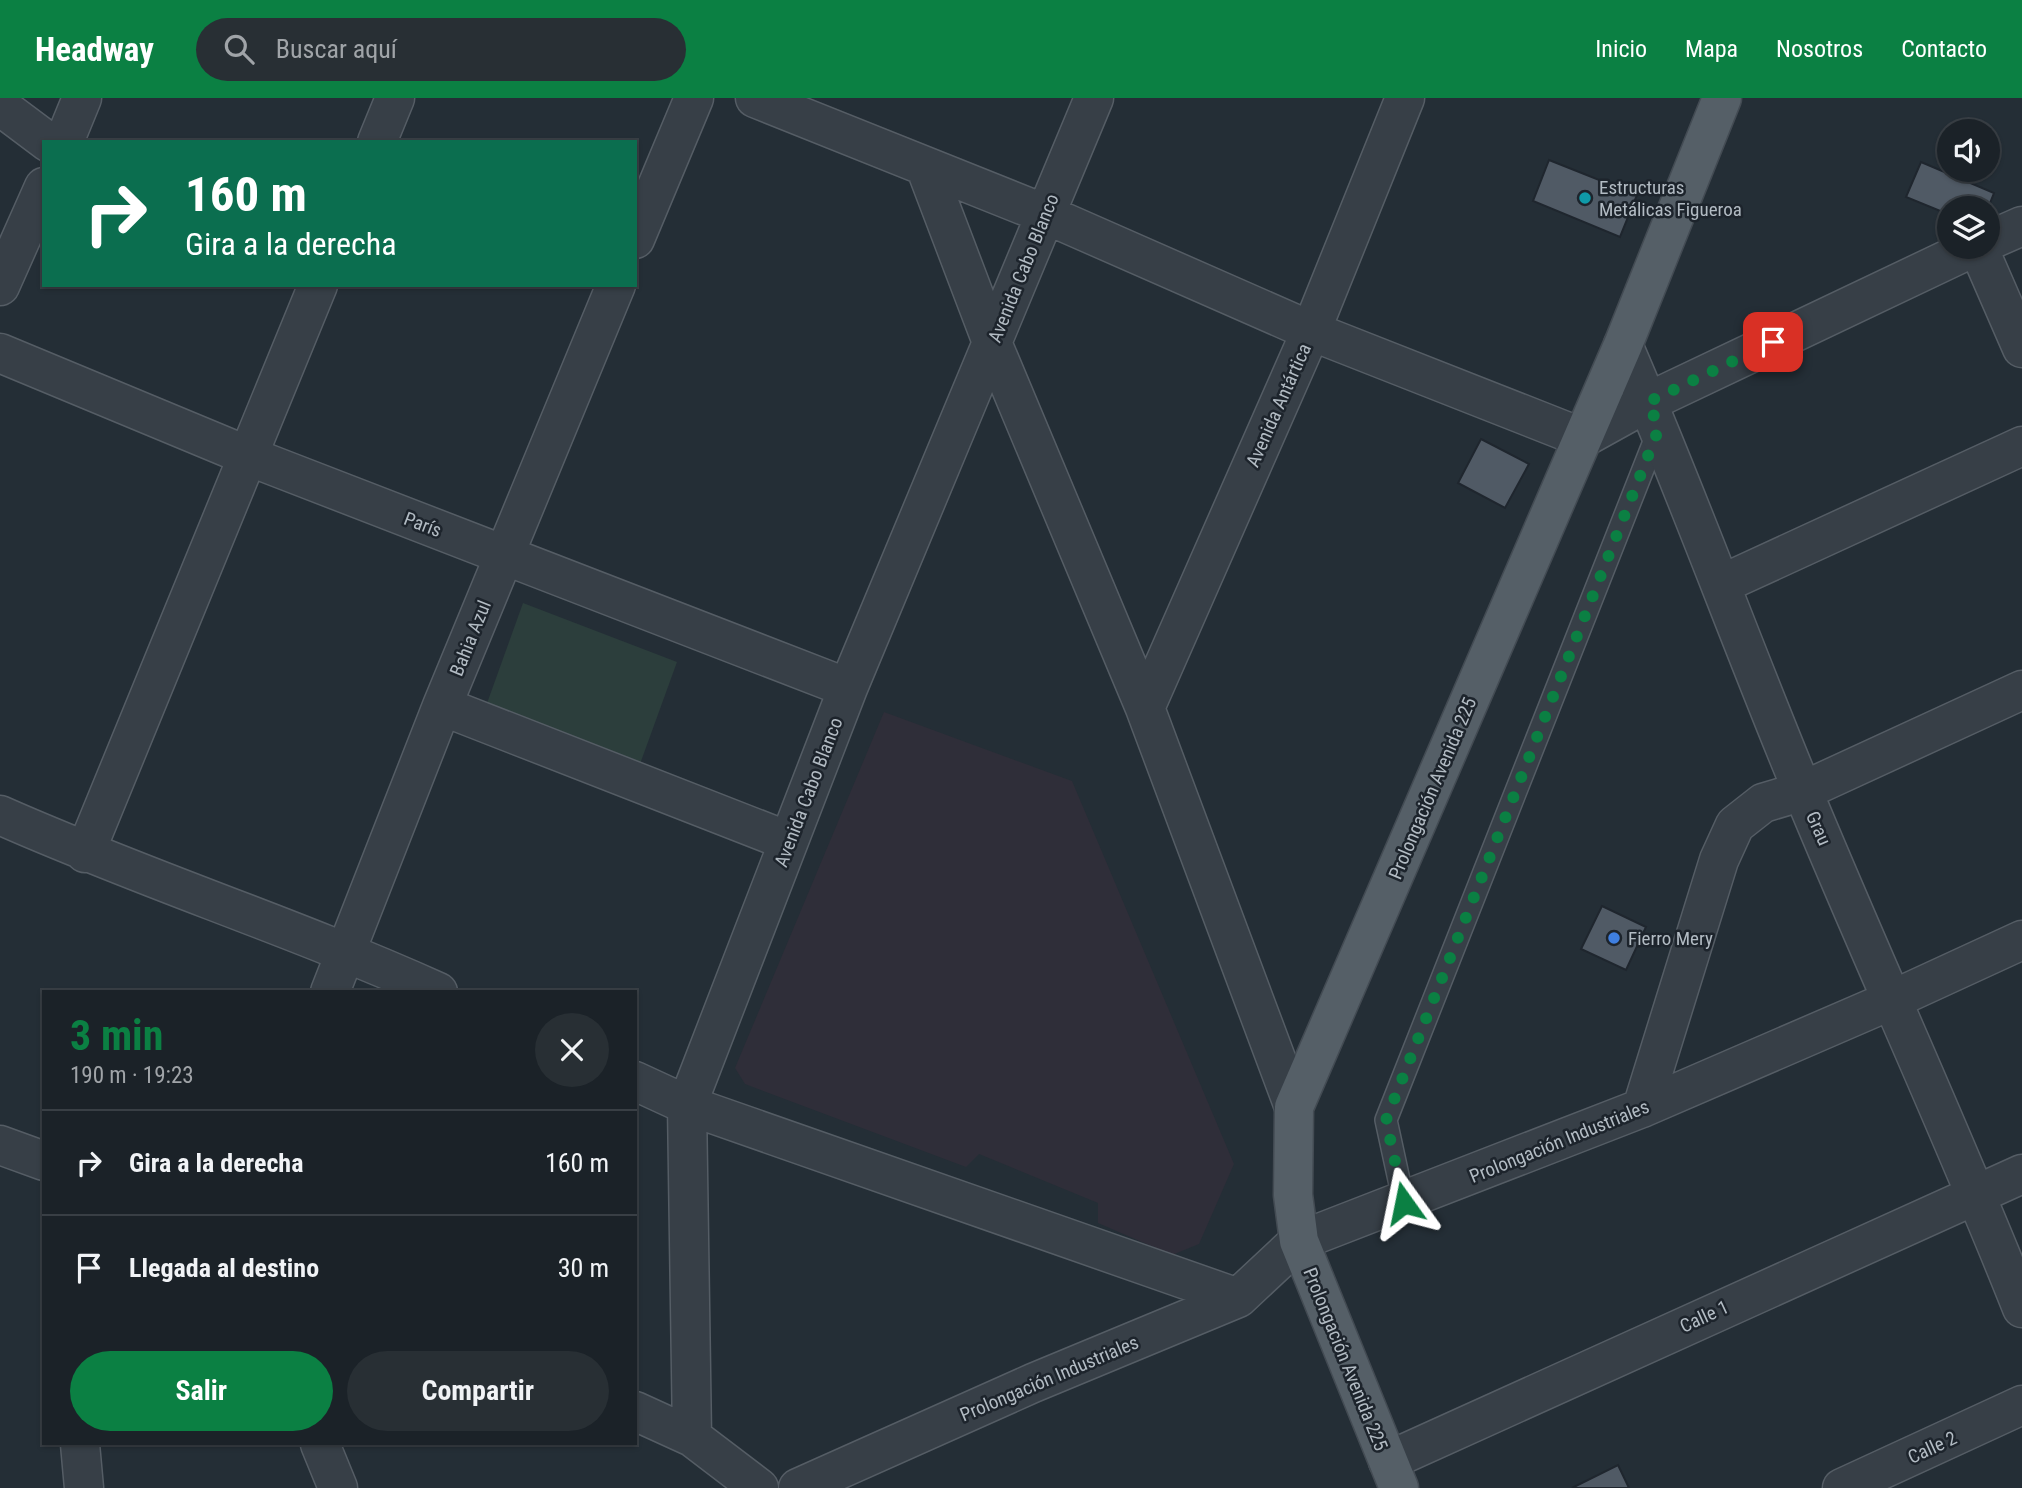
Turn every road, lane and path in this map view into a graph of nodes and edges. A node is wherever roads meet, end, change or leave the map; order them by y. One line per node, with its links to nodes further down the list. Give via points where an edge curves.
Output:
1 (82, 98): 10 (street)
2 (395, 98): 11 (street)
3 (694, 98): 16 (street)
4 (755, 98): 12 (street)
5 (1094, 98): 14 (street, Avenida Cabo Blanco)
6 (1405, 98): 23 (street, Avenida Antártica)
7 (1722, 98): 25 (main road, Prolongación Avenida 225)
8 (0, 106): 9 (street)
9 (45, 140)
10 (65, 140)
11 (378, 140)
12 (925, 166): 14 (street); 24 (street)
13 (42, 192): 20 (street)
14 (1045, 214): 23 (street); 24 (street, Avenida Cabo Blanco)
15 (2022, 226): 17 (street)
16 (637, 234)
17 (2000, 236)
18 (1953, 259): 28 (street)
19 (1981, 259): 26 (street)
20 (0, 286)
21 (317, 287): 31 (street)
22 (615, 287): 32 (street, Bahia Azul)
23 (1311, 331): 29 (street); 37 (street, Avenida Antártica)
24 (993, 345): 34 (street, Avenida Cabo Blanco); 37 (street)
25 (1623, 345): 28 (street, Grau); 29 (main road, Prolongación Avenida 225)
26 (2022, 348)
27 (0, 353): 31 (street, París)
28 (1654, 415): 29 (street); 33 (street, Grau); 55 (lane, via 1386,1120)
29 (1583, 438): 49 (main road, Prolongación Avenida 225)
30 (2022, 446): 33 (street)
31 (248, 456): 32 (street, París); 41 (street)
32 (504, 555): 34 (street, París); 36 (street, Bahia Azul)
33 (1722, 584): 38 (street, Grau)
34 (848, 688): 40 (street, Avenida Cabo Blanco)
35 (2022, 690): 38 (street)
36 (442, 706): 40 (street); 43 (street, Bahia Azul)
37 (1145, 708): 49 (street)
38 (1802, 791): 46 (street, Grau); 50 (street, via 1763,803 1735,825 1719,860)
39 (0, 815): 41 (street)
40 (789, 841): 48 (street, Avenida Cabo Blanco)
41 (85, 853): 43 (street)
42 (2022, 940): 46 (street, Prolongación Industriales)
43 (348, 952): 44 (street, Bahia Azul); 45 (street)
44 (331, 990)
45 (434, 990)
46 (1894, 999): 50 (street, Prolongación Industriales); 54 (street, Grau)
47 (637, 1082): 48 (street)
48 (687, 1105): 57 (street); 61 (street, Avenida Cabo Blanco)
49 (1294, 1107): 56 (main road, Prolongación Avenida 225, via 1293,1195)
50 (1642, 1108): 55 (street, Prolongación Industriales)
51 (0, 1144): 52 (street)
52 (42, 1160)
53 (2022, 1174): 54 (street, Calle 1)
54 (1976, 1192): 58 (street, Grau); 64 (street, Calle 1)
55 (1404, 1203): 56 (street, Prolongación Industriales)
56 (1299, 1241): 57 (street, Prolongación Industriales); 64 (main road, Prolongación Avenida 225)
57 (1238, 1298): 68 (street, Prolongación Industriales)
58 (2022, 1308)
59 (2022, 1405): 69 (street, Calle 2)
60 (637, 1412): 61 (street)
61 (692, 1437): 67 (street)
62 (80, 1445): 65 (street)
63 (320, 1445): 66 (street)
64 (1393, 1474)
65 (83, 1488)
66 (338, 1488)
67 (759, 1488)
68 (798, 1488)
69 (1842, 1488)

